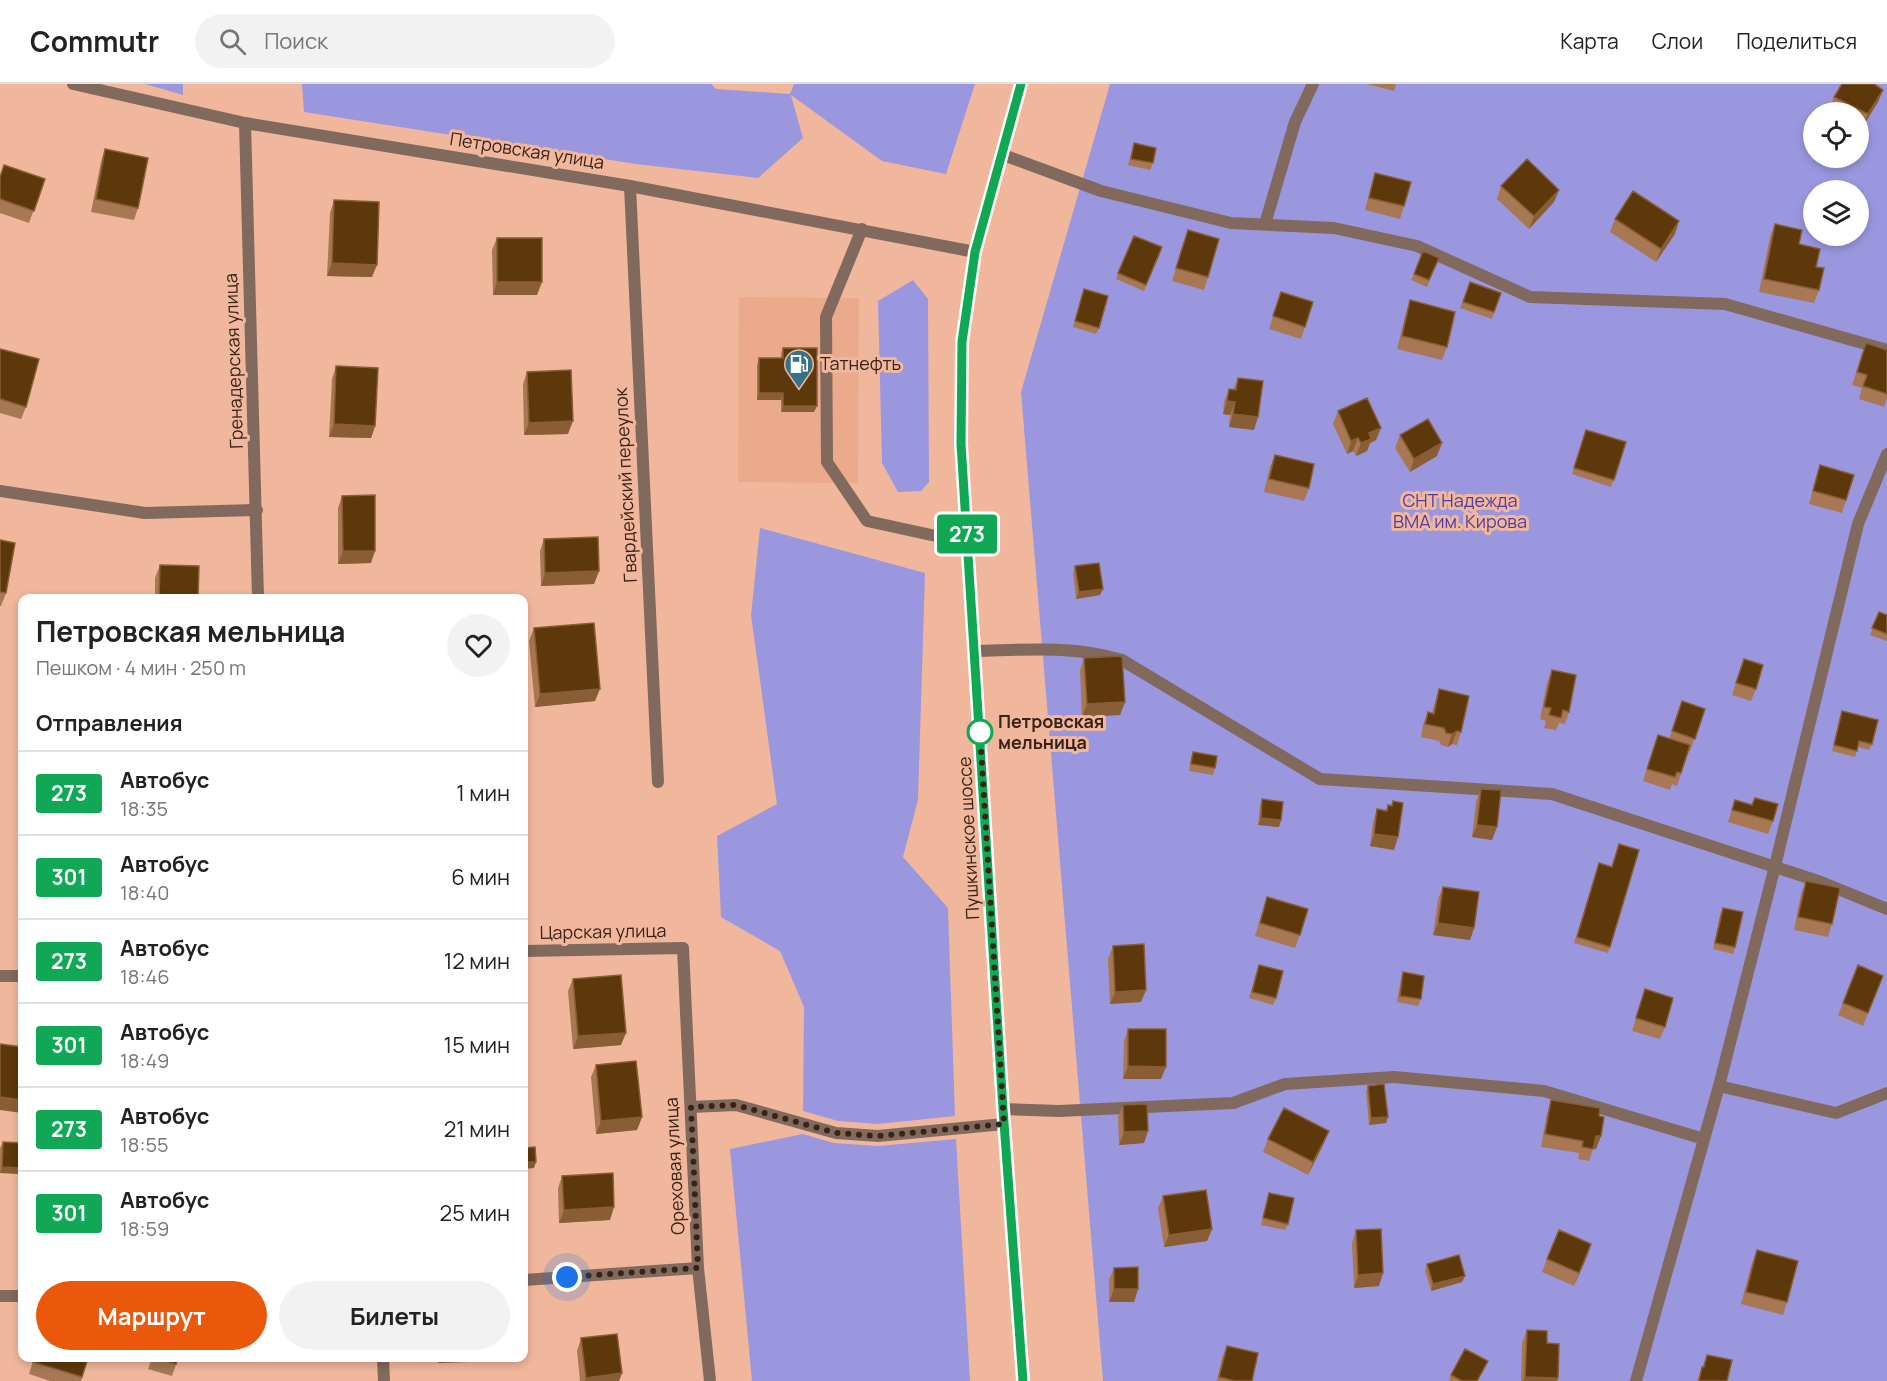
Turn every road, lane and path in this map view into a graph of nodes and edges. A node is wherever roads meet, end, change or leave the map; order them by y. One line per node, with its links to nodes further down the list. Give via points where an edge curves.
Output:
1 (73, 84): 4 (street, Петровская улица)
2 (1021, 84): 5 (main road, Пушкинское шоссе)
3 (1313, 84): 7 (street, via 1295,122)
4 (245, 123): 6 (street, Петровская улица); 13 (street, Гренадерская улица)
5 (1001, 154): 7 (street, via 1101,191 1231,223); 9 (main road, Пушкинское шоссе)
6 (630, 186): 8 (street, Петровская улица); 17 (street, Гвардейский переулок)
7 (1265, 224): 10 (street, via 1334,228 1417,246 1530,297 1725,304)
8 (862, 229): 9 (street, Петровская улица); 14 (street, via 826,317 826,462 867,521)
9 (975, 252): 14 (main road, Пушкинское шоссе, via 962,342 961,444)
10 (1887, 350)
11 (1887, 454): 18 (street, via 1858,524)
12 (0, 491): 13 (street, via 145,513)
13 (257, 510): 15 (street, Гренадерская улица)
14 (968, 543): 16 (main road, Пушкинское шоссе)
15 (258, 594)
16 (975, 651): 18 (street, via 1052,649 1101,653 1122,660 1320,779 1552,794); 27 (main road, Пушкинское шоссе)
17 (658, 782)
18 (1775, 866): 19 (street); 24 (street)
19 (1887, 909)
20 (683, 948): 21 (street, Царская улица); 26 (street, Ореховая улица)
21 (528, 951)
22 (0, 976): 23 (street)
23 (18, 976)
24 (1719, 1086): 25 (street, via 1836,1113); 29 (street)
25 (1887, 1093)
26 (691, 1107): 28 (street, via 736,1105 836,1133 878,1136); 30 (street, Ореховая улица)
27 (1003, 1109): 28 (main road, Пушкинское шоссе); 29 (street, via 1059,1111 1233,1103 1285,1084 1394,1077 1544,1091)
28 (1004, 1124): 37 (main road, Пушкинское шоссе)
29 (1704, 1139): 38 (street)
30 (698, 1268): 31 (street); 36 (street, Ореховая улица)
31 (528, 1280)
32 (0, 1296): 33 (street)
33 (18, 1296)
34 (383, 1362): 35 (street)
35 (384, 1381)
36 (710, 1381)
37 (1023, 1381)
38 (1636, 1381)

